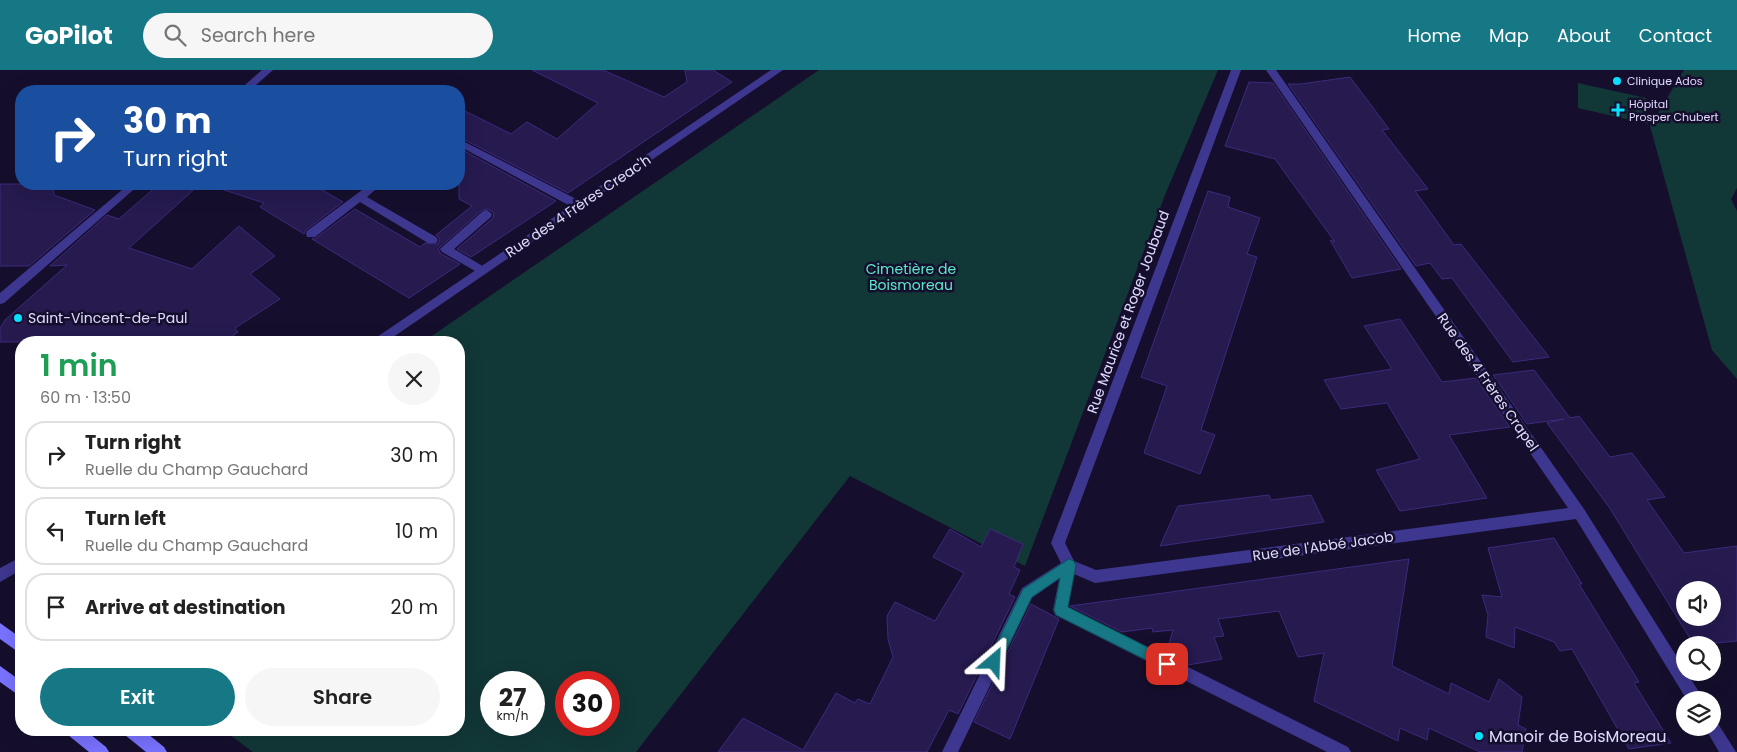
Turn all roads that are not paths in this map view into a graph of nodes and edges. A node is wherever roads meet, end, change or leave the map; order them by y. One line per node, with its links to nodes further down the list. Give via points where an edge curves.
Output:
1 (268, 70): 5 (street)
2 (778, 70): 10 (street, Rue des 4 Frères Creac'h)
3 (1236, 70): 18 (street, Rue Maurice et Roger Joubaud, via 1058,543)
4 (1271, 70): 17 (street, Rue des 4 Frères Crapel)
5 (250, 85)
6 (465, 145): 10 (street)
7 (129, 190): 15 (street)
8 (369, 190): 9 (street)
9 (359, 197): 12 (street); 13 (street)
10 (578, 205): 14 (street, Rue des 4 Frères Creac'h)
11 (491, 216): 14 (street, via 446,249)
12 (311, 234)
13 (432, 240)
14 (482, 271): 16 (street, Rue des 4 Frères Creac'h)
15 (0, 300)
16 (387, 336)
17 (1579, 513): 18 (street, Rue de l'Abbé Jacob, via 1095,577); 25 (street, Rue des 4 Frères Crapel)
18 (1069, 565): 31 (street, via 1027,593); 32 (street, via 1060,610)
19 (15, 567): 20 (street)
20 (0, 576)
21 (0, 630): 22 (main road)
22 (15, 642)
23 (0, 673): 24 (main road)
24 (15, 685)
25 (1690, 691)
26 (81, 736): 29 (main road)
27 (138, 736): 30 (main road)
28 (1718, 736): 33 (street)
29 (101, 752)
30 (159, 752)
31 (950, 752)
32 (1343, 752)
33 (1728, 752)

